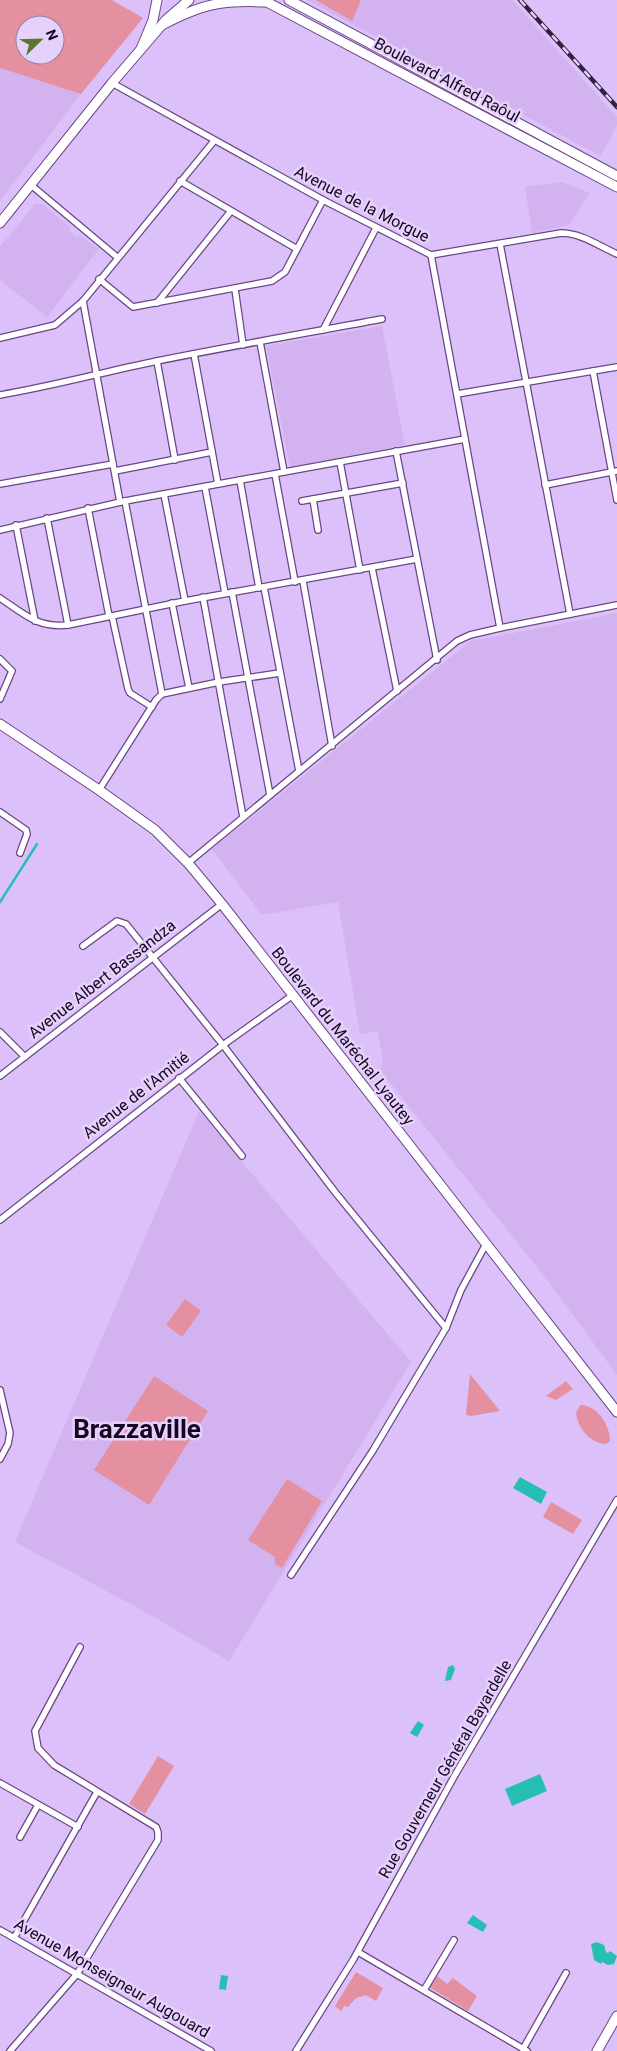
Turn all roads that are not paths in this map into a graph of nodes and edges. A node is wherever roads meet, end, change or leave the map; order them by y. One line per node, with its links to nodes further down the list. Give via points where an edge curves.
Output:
1 (157, 0): 9 (main road)
2 (183, 0): 7 (main road)
3 (189, 0): 7 (main road)
4 (289, 0): 6 (main road)
5 (265, 1): 8 (main road, via 219,2 192,10); 15 (main road, Boulevard Alfred Raôul)
6 (297, 3): 12 (main road)
7 (172, 14): 8 (main road)
8 (162, 25): 9 (main road)
9 (141, 49): 10 (main road)
10 (112, 83): 11 (street, Avenue de la Morgue); 14 (main road)
11 (214, 141): 13 (street); 16 (street, Avenue de la Morgue)
12 (617, 176)
13 (180, 181): 17 (street); 24 (street)
14 (31, 185): 18 (main road); 24 (street)
15 (617, 187)
16 (323, 200): 19 (street, Avenue de la Morgue); 21 (street)
17 (231, 211): 21 (street); 28 (street)
18 (0, 223)
19 (376, 228): 23 (street, Avenue de la Morgue); 30 (street)
20 (500, 244): 22 (street, Avenue de la Morgue, via 570,233); 23 (street, Avenue de la Morgue); 39 (street)
21 (298, 249): 26 (street, via 279,278)
22 (617, 254)
23 (431, 255): 40 (street)
24 (117, 257): 25 (street)
25 (99, 279): 27 (street); 28 (street, via 130,306)
26 (235, 289): 28 (street); 33 (street)
27 (83, 301): 31 (street, via 55,325); 38 (street)
28 (157, 303)
29 (382, 319): 30 (street)
30 (323, 330): 32 (street)
31 (0, 338)
32 (260, 342): 33 (street); 49 (street)
33 (243, 345): 34 (street)
34 (194, 354): 35 (street); 44 (street)
35 (157, 361): 38 (street); 45 (street)
36 (617, 366): 37 (street)
37 (593, 371): 39 (street); 50 (street)
38 (96, 375): 41 (street); 47 (street)
39 (525, 383): 40 (street); 56 (street)
40 (456, 394): 42 (street)
41 (0, 395)
42 (465, 439): 43 (street); 86 (street)
43 (396, 451): 46 (street); 53 (street)
44 (212, 452): 45 (street); 55 (street)
45 (175, 460): 48 (street)
46 (340, 462): 49 (street); 58 (street)
47 (113, 464): 48 (street); 54 (street)
48 (115, 470): 62 (street)
49 (284, 472): 51 (street)
50 (614, 472): 56 (street); 61 (street)
51 (275, 474): 52 (street); 73 (street)
52 (240, 480): 55 (street); 74 (street)
53 (403, 483): 58 (street); 69 (street)
54 (0, 484)
55 (218, 484): 57 (street)
56 (545, 485): 82 (street)
57 (205, 487): 59 (street); 75 (street)
58 (345, 492): 60 (street); 71 (street)
59 (164, 494): 62 (street); 78 (street)
60 (313, 499): 63 (street); 68 (street)
61 (617, 500)
62 (123, 501): 64 (street); 81 (street)
63 (302, 501)
64 (88, 508): 65 (street); 83 (street)
65 (47, 518): 66 (street); 85 (street)
66 (16, 526): 67 (street); 84 (street)
67 (0, 530)
68 (318, 530)
69 (417, 559): 70 (street); 88 (street)
70 (372, 568): 71 (street); 93 (street)
71 (360, 570): 72 (street)
72 (303, 581): 73 (street); 98 (street)
73 (295, 582): 74 (street)
74 (262, 588): 75 (street); 89 (street)
75 (229, 593): 76 (street); 90 (street)
76 (203, 597): 78 (street); 91 (street)
77 (0, 598): 84 (street)
78 (185, 600): 79 (street)
79 (172, 603): 81 (street); 92 (street)
80 (617, 605): 82 (street)
81 (146, 609): 83 (street); 94 (street)
82 (570, 614): 86 (street)
83 (110, 616): 85 (street); 96 (street, via 128,689)
84 (35, 621): 85 (street, via 51,626)
85 (68, 625)
86 (500, 628): 88 (street, via 464,637)
87 (0, 659): 95 (street, via 12,671)
88 (437, 660): 93 (street)
89 (280, 673): 90 (street); 99 (street)
90 (248, 677): 91 (street); 101 (street)
91 (220, 682): 92 (street); 103 (street)
92 (189, 688): 94 (street)
93 (398, 691): 98 (street)
94 (162, 694): 96 (street)
95 (0, 699)
96 (152, 707): 100 (street)
97 (0, 724): 100 (main road, Boulevard du Maréchal Lyautey)
98 (332, 746): 99 (street)
99 (299, 771): 101 (street)
100 (100, 790): 105 (main road, Boulevard du Maréchal Lyautey, via 154,830)
101 (270, 795): 103 (street)
102 (0, 812): 104 (street, via 26,830)
103 (243, 817): 105 (street)
104 (20, 853)
105 (188, 863): 106 (main road, Boulevard du Maréchal Lyautey)
106 (222, 904): 108 (street, Avenue Albert Bassandza); 109 (main road, Boulevard du Maréchal Lyautey)
107 (83, 946): 108 (street, via 120,920)
108 (152, 958): 111 (street); 112 (street, Avenue Albert Bassandza)
109 (293, 995): 111 (street, Avenue de l'Amitié); 117 (main road, Boulevard du Maréchal Lyautey)
110 (0, 1032): 112 (street)
111 (223, 1045): 114 (street, Avenue de l'Amitié); 118 (street, via 335,1192)
112 (25, 1057): 113 (street, Avenue Albert Bassandza)
113 (0, 1076)
114 (180, 1078): 115 (street); 116 (street, Avenue de l'Amitié)
115 (242, 1156)
116 (0, 1220)
117 (486, 1244): 118 (street, via 461,1290); 120 (main road, Boulevard du Maréchal Lyautey)
118 (446, 1328): 123 (street, via 372,1452)
119 (0, 1390): 121 (street, via 10,1433)
120 (617, 1412)
121 (0, 1459)
122 (617, 1500): 133 (street, Rue Gouverneur Général Bayardelle, via 455,1775)
123 (291, 1575)
124 (80, 1647): 126 (street, via 35,1731 35,1739 38,1748 54,1765)
125 (0, 1783): 127 (street)
126 (97, 1792): 128 (street); 135 (street, via 156,1827 158,1840)
127 (38, 1805): 128 (street); 129 (street)
128 (78, 1827): 131 (street)
129 (20, 1837)
130 (2, 1932): 131 (street, Avenue Monseigneur Augouard)
131 (14, 1938): 135 (street, Avenue Monseigneur Augouard)
132 (454, 1940): 136 (street)
133 (358, 1952): 136 (street); 141 (street, Rue Gouverneur Général Bayardelle)
134 (566, 1973): 138 (street)
135 (78, 1974): 139 (street); 140 (street, Avenue Monseigneur Augouard)
136 (424, 1990): 138 (street)
137 (617, 2016): 142 (main road)
138 (525, 2050)
139 (10, 2051)
140 (211, 2051)
141 (296, 2051)
142 (597, 2051)

